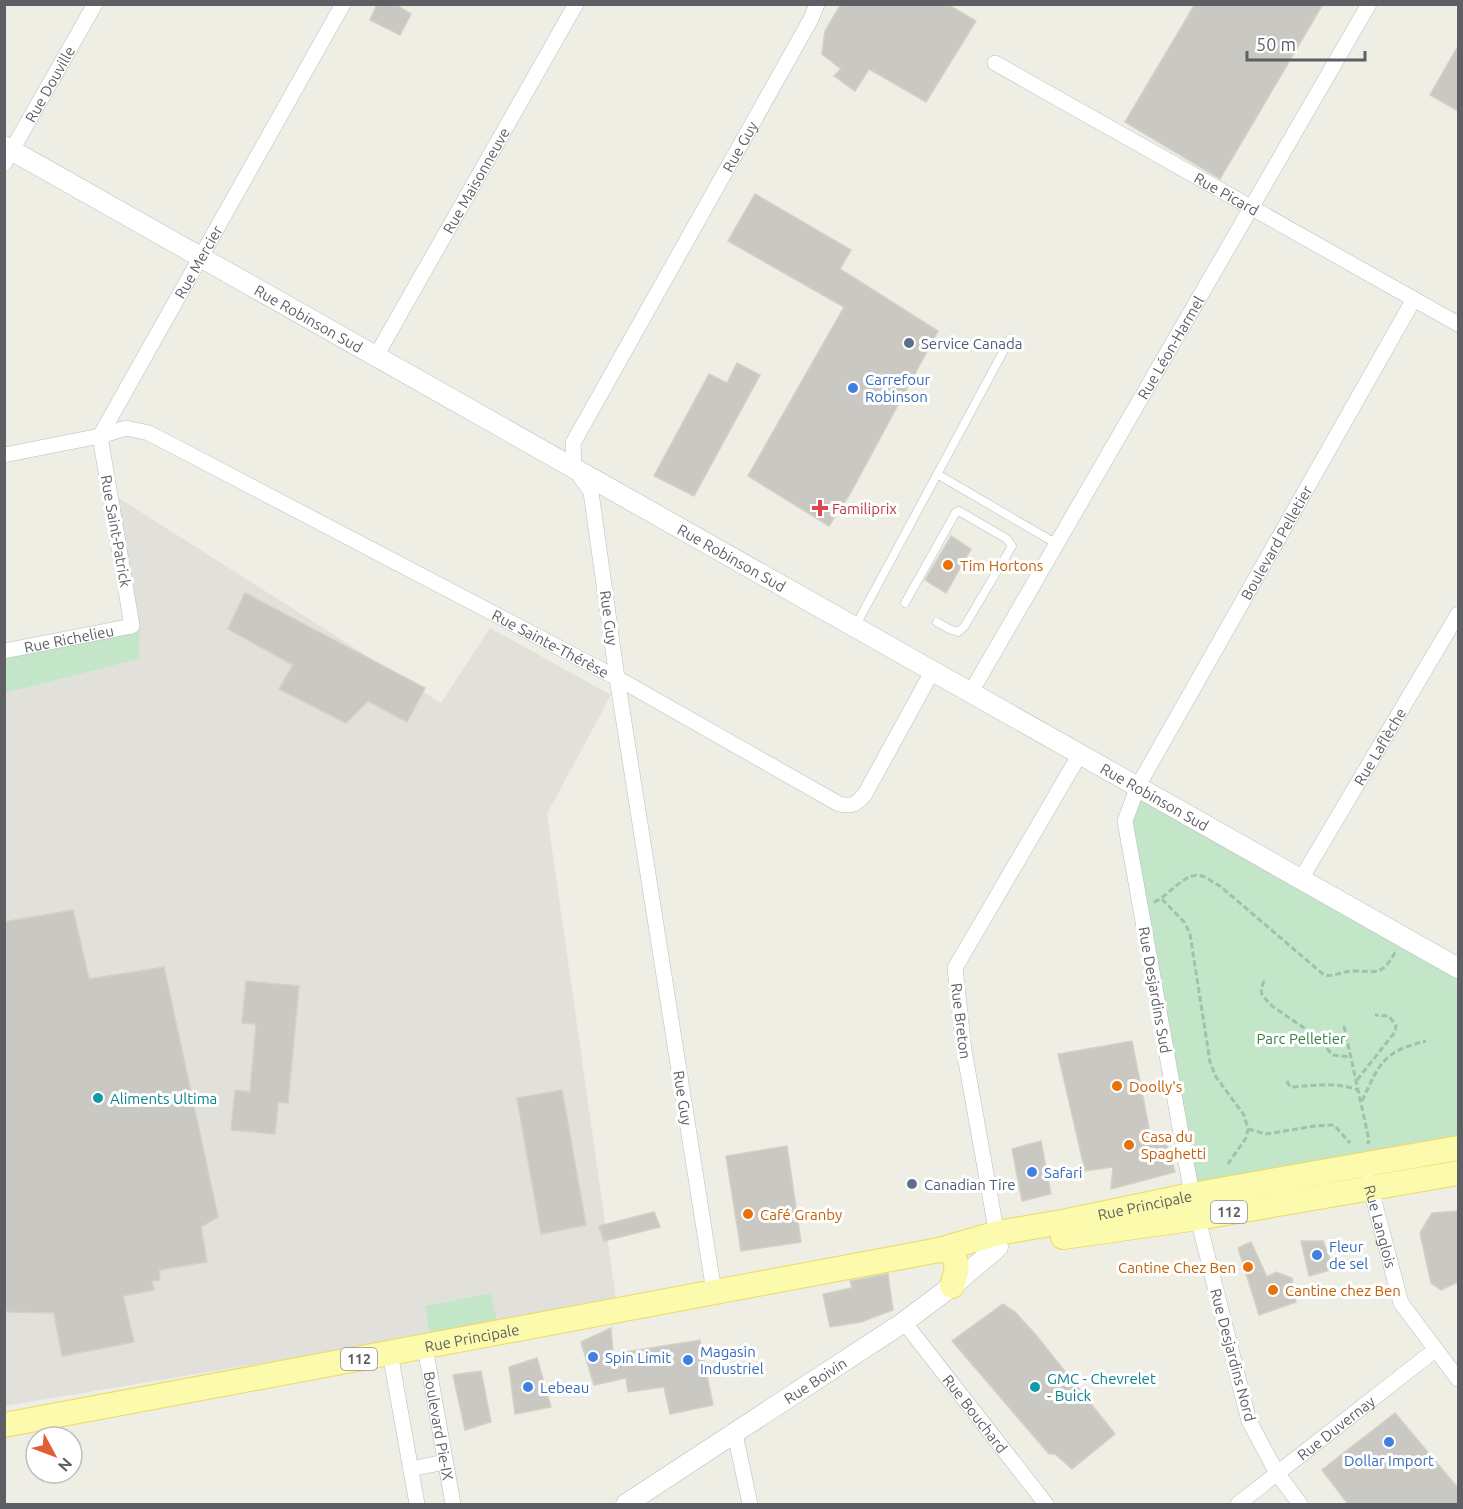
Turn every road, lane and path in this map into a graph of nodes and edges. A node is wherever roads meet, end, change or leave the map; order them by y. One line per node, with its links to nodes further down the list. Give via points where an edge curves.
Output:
1 (95, 4): 7 (street, Rue Douville)
2 (343, 4): 9 (street, Rue Mercier)
3 (576, 4): 13 (street, Rue Maisonneuve)
4 (817, 4): 16 (street, Rue Guy, via 573,443)
5 (1369, 4): 8 (street, Rue Léon-Harmel)
6 (994, 63): 8 (street, Rue Picard)
7 (7, 153): 9 (street, Rue Robinson Sud)
8 (1251, 207): 10 (street, Rue Picard); 18 (street, Rue Léon-Harmel)
9 (201, 256): 13 (street, Rue Robinson Sud); 14 (street, Rue Mercier)
10 (1414, 299): 11 (street, Rue Picard); 29 (street, Boulevard Pelletier)
11 (1458, 324)
12 (1010, 339): 17 (lane)
13 (376, 356): 16 (street, Rue Robinson Sud)
14 (100, 436): 15 (street); 22 (street, Rue Saint-Patrick); 26 (street, Rue Sainte-Thérèse, via 126,428 149,433)
15 (4, 455)
16 (574, 468): 23 (street, Rue Robinson Sud); 26 (street, Rue Guy, via 591,492)
17 (937, 474): 18 (lane); 23 (lane)
18 (1057, 544): 27 (street, Rue Léon-Harmel)
19 (905, 603): 21 (lane, via 956,512 1007,539 1012,546 964,627 958,632)
20 (1458, 614): 30 (street, Rue Laflèche)
21 (938, 622)
22 (132, 626): 24 (street, Rue Richelieu)
23 (855, 627): 25 (street, Rue Robinson Sud)
24 (4, 651)
25 (933, 670): 26 (street, Rue Sainte-Thérèse, via 865,794 849,806 839,804); 27 (street, Rue Robinson Sud)
26 (617, 678): 53 (street, Rue Guy)
27 (971, 692): 28 (street, Rue Robinson Sud)
28 (1080, 754): 29 (street, Rue Robinson Sud); 50 (street, Rue Breton, via 955,968 964,1050)
29 (1137, 786): 30 (street, Rue Robinson Sud); 49 (street, Rue Desjardins Sud, via 1125,821)
30 (1301, 879): 31 (street, Rue Robinson Sud)
31 (1404, 937): 32 (street, Rue Robinson Sud); 42 (path, via 1380,971 1324,975 1220,886 1201,875 1189,877 1162,899 1190,934 1210,1062 1216,1077 1244,1115)
32 (1458, 968)
33 (1264, 981): 37 (path, via 1262,995 1272,1006 1307,1029 1333,1055)
34 (1376, 1015): 39 (path, via 1389,1016 1396,1026 1395,1032)
35 (1344, 1026): 37 (path)
36 (1426, 1041): 41 (path, via 1406,1046 1384,1059)
37 (1351, 1058): 39 (path)
38 (1287, 1081): 40 (path, via 1290,1087 1342,1084)
39 (1356, 1081): 40 (path)
40 (1358, 1090): 41 (path)
41 (1361, 1103): 46 (path, via 1369,1140)
42 (1248, 1129): 43 (path, via 1266,1134 1334,1125); 45 (path)
43 (1350, 1143)
44 (1458, 1148): 46 (main road, Rue Principale / 112)
45 (1228, 1164)
46 (1365, 1164): 48 (street, Rue Langlois); 49 (main road, Rue Principale / 112)
47 (1458, 1173): 48 (main road, Rue Principale / 112)
48 (1371, 1188): 49 (main road, Rue Principale / 112); 56 (street, Rue Langlois, via 1401,1303)
49 (1195, 1206): 50 (main road, Rue Principale / 112); 63 (street, Rue Desjardins Nord, via 1249,1421)
50 (998, 1240): 51 (main road, Rue Principale / 112); 52 (street, Rue Boivin)
51 (939, 1250): 52 (main road, via 951,1252 956,1259 958,1268); 53 (main road, Rue Principale / 112)
52 (952, 1286): 54 (street, Rue Boivin)
53 (714, 1292): 55 (main road, Rue Principale / 112)
54 (904, 1322): 60 (street, Rue Boivin); 68 (street, Rue Bouchard)
55 (425, 1347): 57 (main road, Rue Principale / 112); 61 (street, Boulevard Pie-IX)
56 (1435, 1350): 58 (street, Rue Langlois); 63 (street, Rue Duvernay)
57 (390, 1353): 59 (main road, Rue Principale / 112); 62 (street)
58 (1458, 1379)
59 (4, 1425)
60 (735, 1434): 66 (street, Rue Boivin); 67 (street)
61 (445, 1462): 62 (street); 65 (street, Boulevard Pie-IX)
62 (411, 1469): 64 (street)
63 (1276, 1473): 69 (street, Rue Duvernay); 70 (street, Rue Desjardins Nord)
64 (417, 1504)
65 (453, 1504)
66 (626, 1504)
67 (750, 1504)
68 (1047, 1504)
69 (1239, 1504)
70 (1300, 1504)

